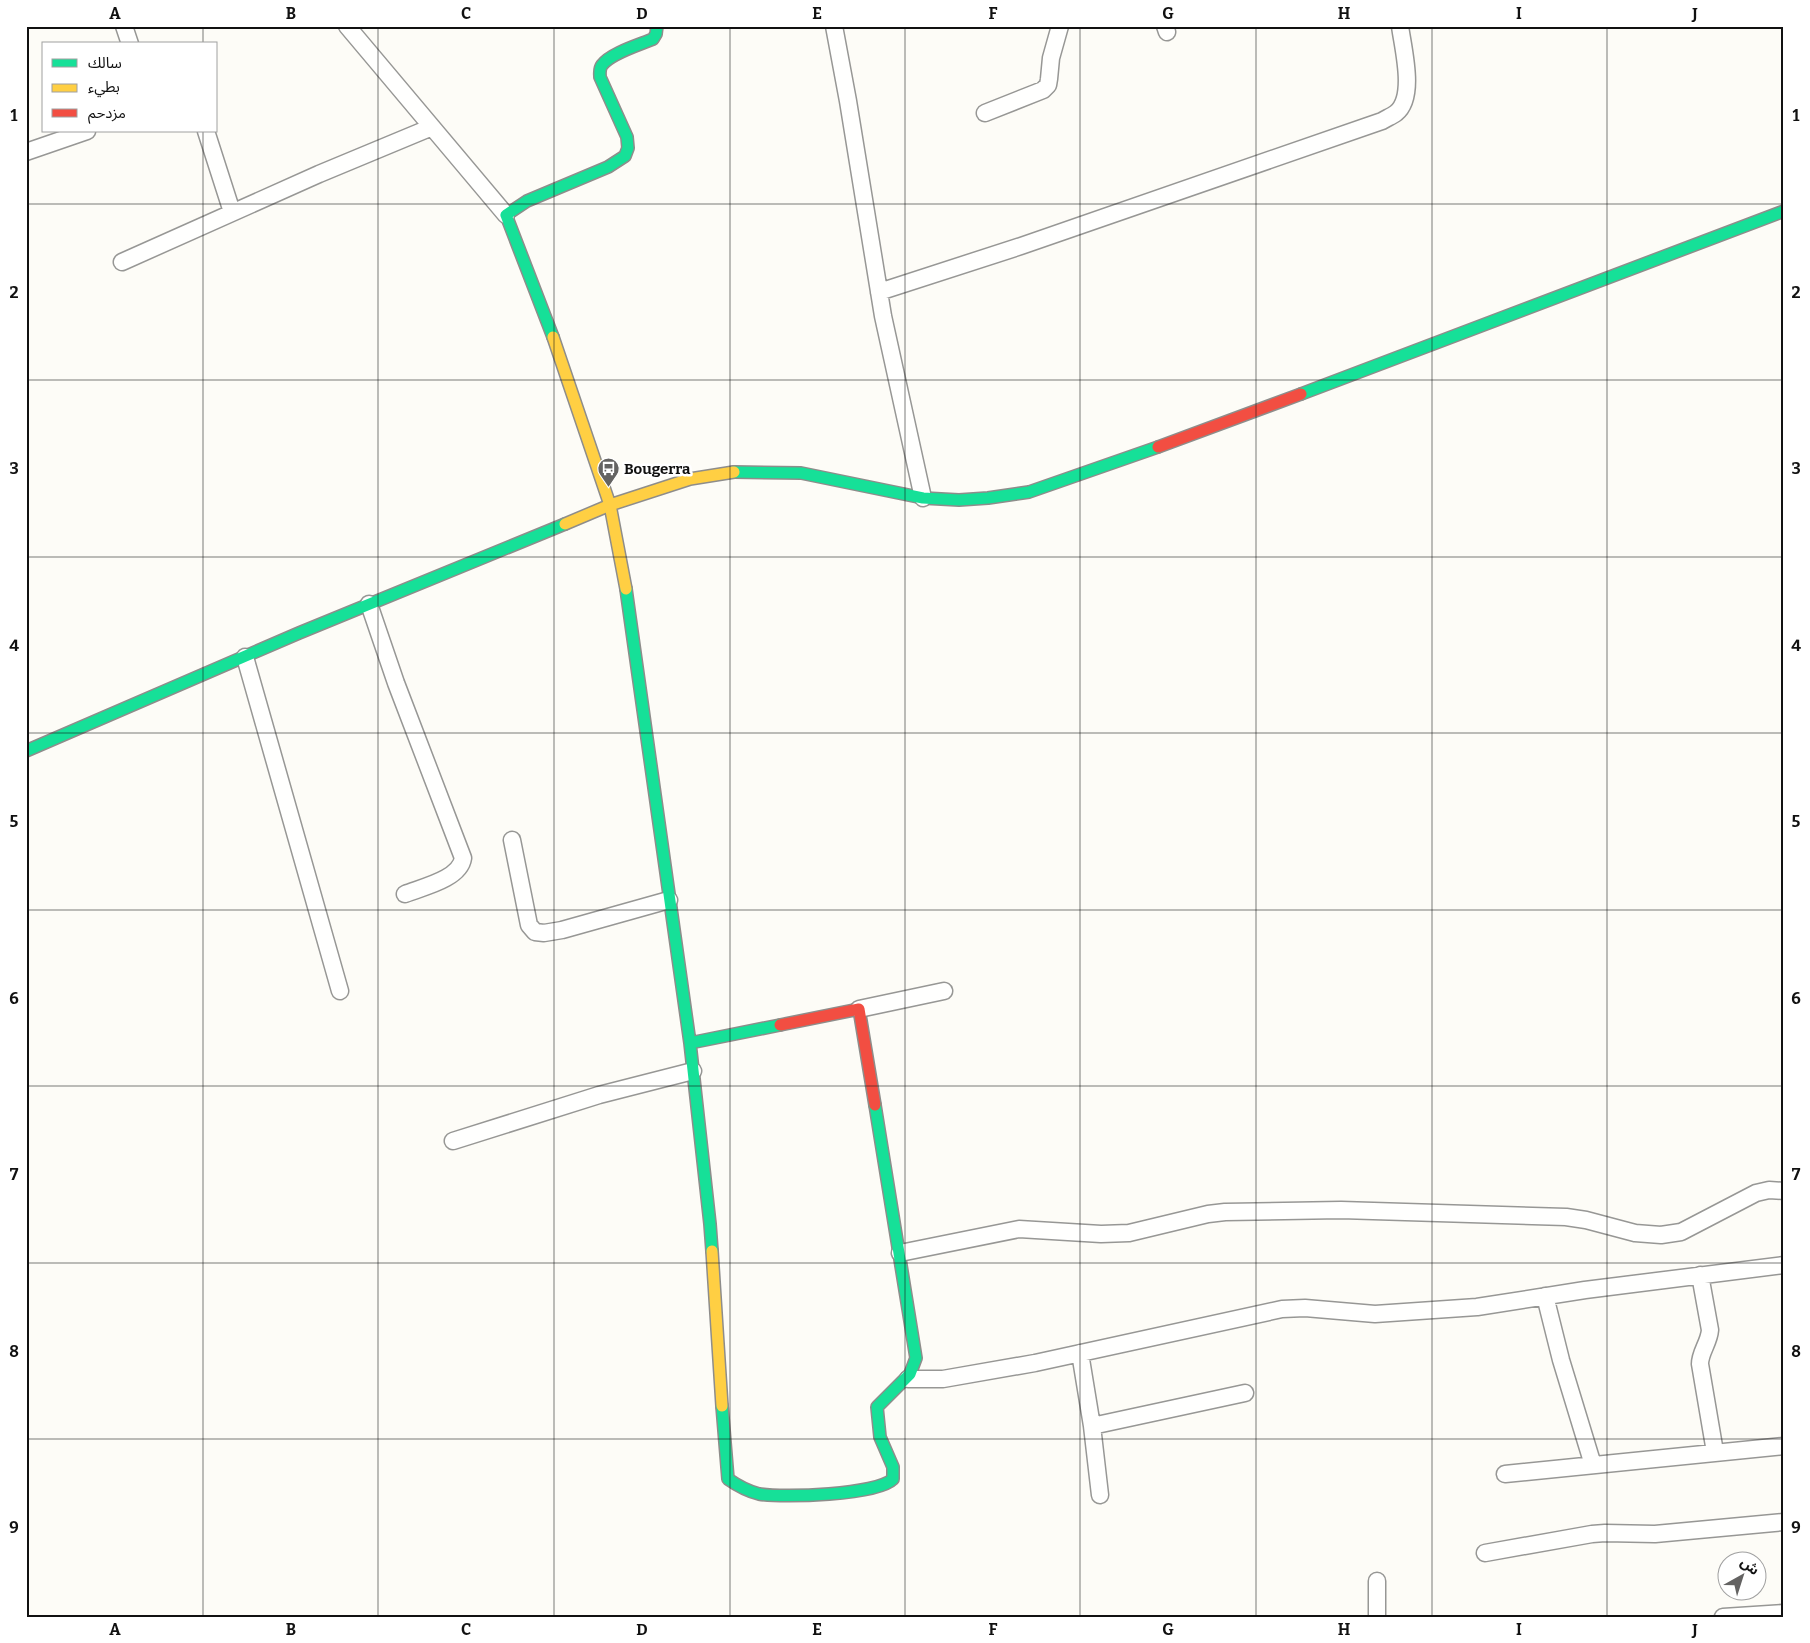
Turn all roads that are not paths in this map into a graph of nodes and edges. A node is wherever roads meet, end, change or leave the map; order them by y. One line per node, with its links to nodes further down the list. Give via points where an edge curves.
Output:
1 (124, 26): 7 (street)
2 (347, 26): 9 (street)
3 (657, 26): 15 (street, via 653,40 609,59 600,69 600,77 630,145 626,155 608,167 527,201)
4 (834, 26): 17 (street)
5 (1060, 26): 8 (street, via 1044,90)
6 (1400, 26): 17 (street, via 1407,89 1397,113 1382,121)
7 (129, 42)
8 (985, 113)
9 (432, 127): 13 (street); 15 (street)
10 (84, 132): 12 (street)
11 (206, 132): 13 (street)
12 (26, 152)
13 (232, 212): 16 (street)
14 (1784, 212): 18 (street, via 1067,480 1029,492 988,498)
15 (506, 215): 19 (street, via 561,359)
16 (122, 262)
17 (880, 292): 18 (street)
18 (923, 498): 19 (street, via 801,473 740,471 690,479)
19 (610, 505): 20 (street); 25 (street, via 623,567)
20 (369, 604): 21 (street); 24 (street, via 463,858 462,865 450,876)
21 (245, 657): 22 (street); 26 (street)
22 (26, 751)
23 (512, 840): 25 (street, via 530,925 535,932 562,930)
24 (405, 894)
25 (669, 900): 29 (street)
26 (340, 991)
27 (944, 991): 28 (street)
28 (860, 1009): 29 (street); 33 (street)
29 (690, 1043): 30 (street)
30 (693, 1071): 31 (street, via 600,1095); 38 (street, via 710,1224 728,1479 745,1491 790,1497 889,1483 893,1479 893,1467 880,1436 878,1407 886,1396)
31 (453, 1141)
32 (1784, 1191): 33 (street, via 1756,1193 1681,1232 1660,1235 1566,1217 1341,1210 1245,1212 1208,1214 1128,1233 1019,1229)
33 (900, 1253): 38 (street, via 916,1358)
34 (1784, 1265): 35 (street)
35 (1700, 1275): 36 (street); 42 (street, via 1710,1330 1700,1364)
36 (1545, 1296): 37 (street, via 1404,1313 1282,1309); 43 (street, via 1560,1360)
37 (1080, 1353): 38 (street, via 943,1379); 40 (street)
38 (908, 1379)
39 (1245, 1393): 40 (street)
40 (1092, 1426): 45 (street)
41 (1784, 1446): 42 (street)
42 (1716, 1452): 43 (street)
43 (1593, 1465): 44 (street)
44 (1505, 1474)
45 (1100, 1495)
46 (1784, 1522): 47 (street, via 1655,1534 1599,1533)
47 (1485, 1553)
48 (1377, 1581): 50 (street)
49 (1784, 1613): 51 (street)
50 (1377, 1617)
51 (1723, 1617)

